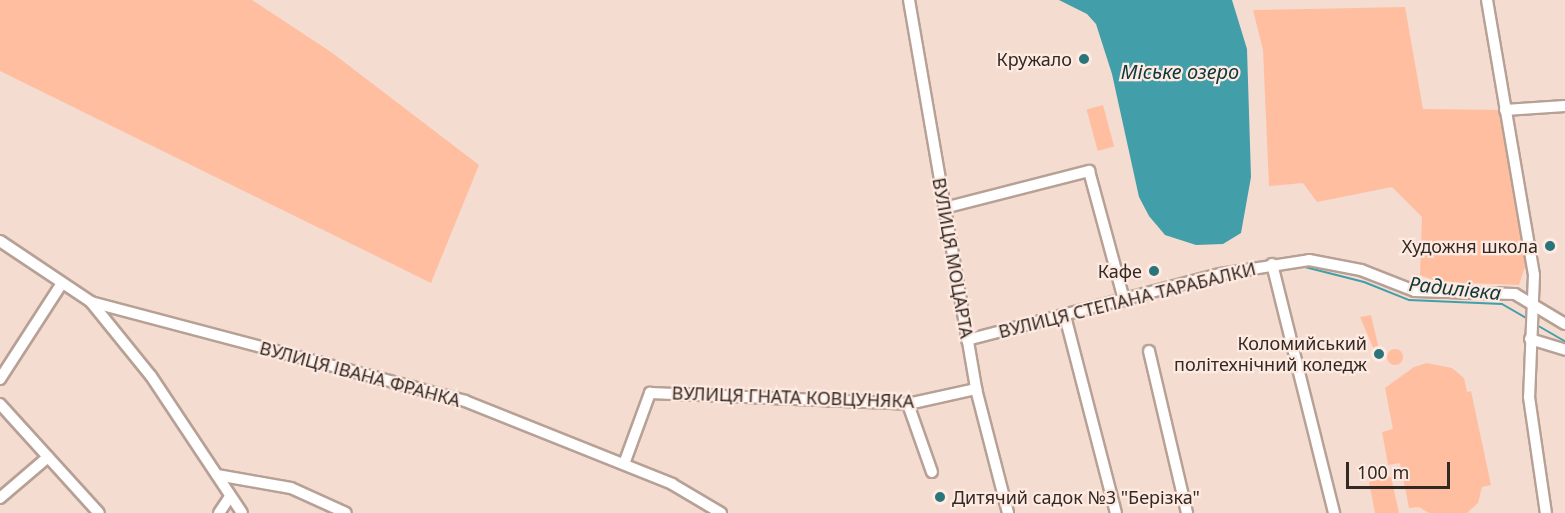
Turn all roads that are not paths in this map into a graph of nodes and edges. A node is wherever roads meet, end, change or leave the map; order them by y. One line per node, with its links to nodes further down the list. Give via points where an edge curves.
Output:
1 (909, 0): 5 (street, ВУЛИЦЯ МОЦАРТА)
2 (1487, 0): 4 (street)
3 (1565, 106): 4 (street)
4 (1505, 110): 11 (street, via 1534,275)
5 (944, 208): 9 (street, via 1089,171); 15 (street, ВУЛИЦЯ МОЦАРТА)
6 (0, 241): 8 (street, ВУЛИЦЯ ІВАНА ФРАНКА)
7 (1272, 264): 9 (street, ВУЛИЦЯ СТЕПАНА ТАРАБАЛКИ); 11 (street, ВУЛИЦЯ СТЕПАНА ТАРАБАЛКИ, via 1309,260 1361,270 1415,291 1501,291); 36 (street)
8 (62, 283): 10 (street, ВУЛИЦЯ ІВАНА ФРАНКА); 18 (street)
9 (1124, 300): 12 (street, ВУЛИЦЯ СТЕПАНА ТАРАБАЛКИ)
10 (91, 302): 23 (street, ВУЛИЦЯ ІВАНА ФРАНКА, via 465,401); 25 (street, via 151,376)
11 (1534, 308): 13 (street); 14 (street)
12 (1065, 316): 15 (street, ВУЛИЦЯ СТЕПАНА ТАРАБАЛКИ); 34 (street)
13 (1565, 324)
14 (1531, 334): 16 (street); 37 (street, via 1530,405)
15 (967, 340): 19 (street, ВУЛИЦЯ МОЦАРТА)
16 (1565, 350)
17 (1149, 351): 35 (street)
18 (0, 379)
19 (976, 389): 21 (street, ВУЛИЦЯ ГНАТА КОВЦУНЯКА); 33 (street, ВУЛИЦЯ МОЦАРТА)
20 (0, 404): 22 (street)
21 (908, 404): 23 (street, ВУЛИЦЯ ГНАТА КОВЦУНЯКА, via 650,393); 24 (street)
22 (48, 457): 26 (street); 28 (street)
23 (624, 464): 32 (street, ВУЛИЦЯ ІВАНА ФРАНКА, via 672,484)
24 (932, 472)
25 (217, 475): 27 (street); 31 (street, via 291,488)
26 (0, 498)
27 (229, 498): 29 (street); 30 (street)
28 (99, 513)
29 (219, 513)
30 (242, 513)
31 (346, 513)
32 (721, 513)
33 (1008, 513)
34 (1116, 513)
35 (1187, 513)
36 (1334, 513)
37 (1546, 513)

